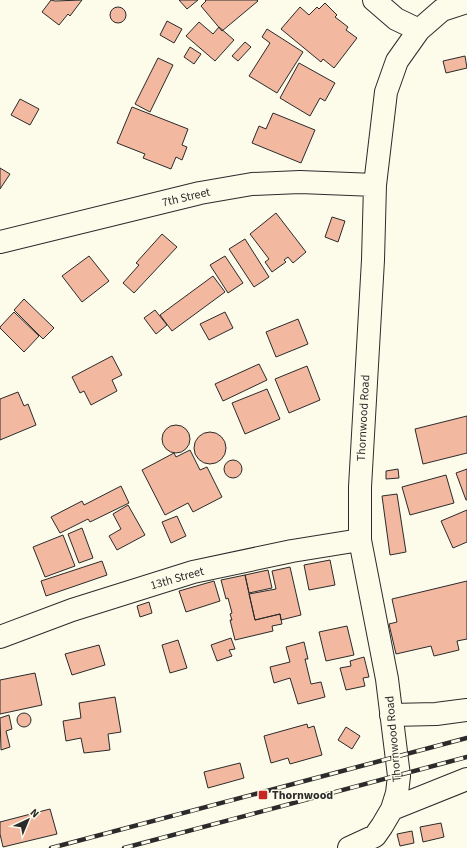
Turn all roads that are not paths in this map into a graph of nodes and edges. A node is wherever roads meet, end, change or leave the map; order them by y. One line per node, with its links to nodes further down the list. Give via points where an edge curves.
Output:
1 (374, 0): 3 (street, via 396,19)
2 (467, 2): 3 (street, Thornwood Road, via 442,10)
3 (419, 30): 4 (street, Thornwood Road, via 397,61 386,92)
4 (375, 185): 5 (street, 7th Street, via 300,182 252,184 200,193); 6 (street, Thornwood Road, via 360,487)
5 (0, 242)
6 (360, 540): 7 (street, 13th Street, via 193,572 72,610); 9 (street, Thornwood Road)
7 (0, 637)
8 (467, 710): 9 (street)
9 (392, 715): 11 (street, Thornwood Road, via 399,776)
10 (467, 779): 11 (street)
11 (392, 809): 12 (street, Thornwood Road, via 375,836)
12 (349, 848)

